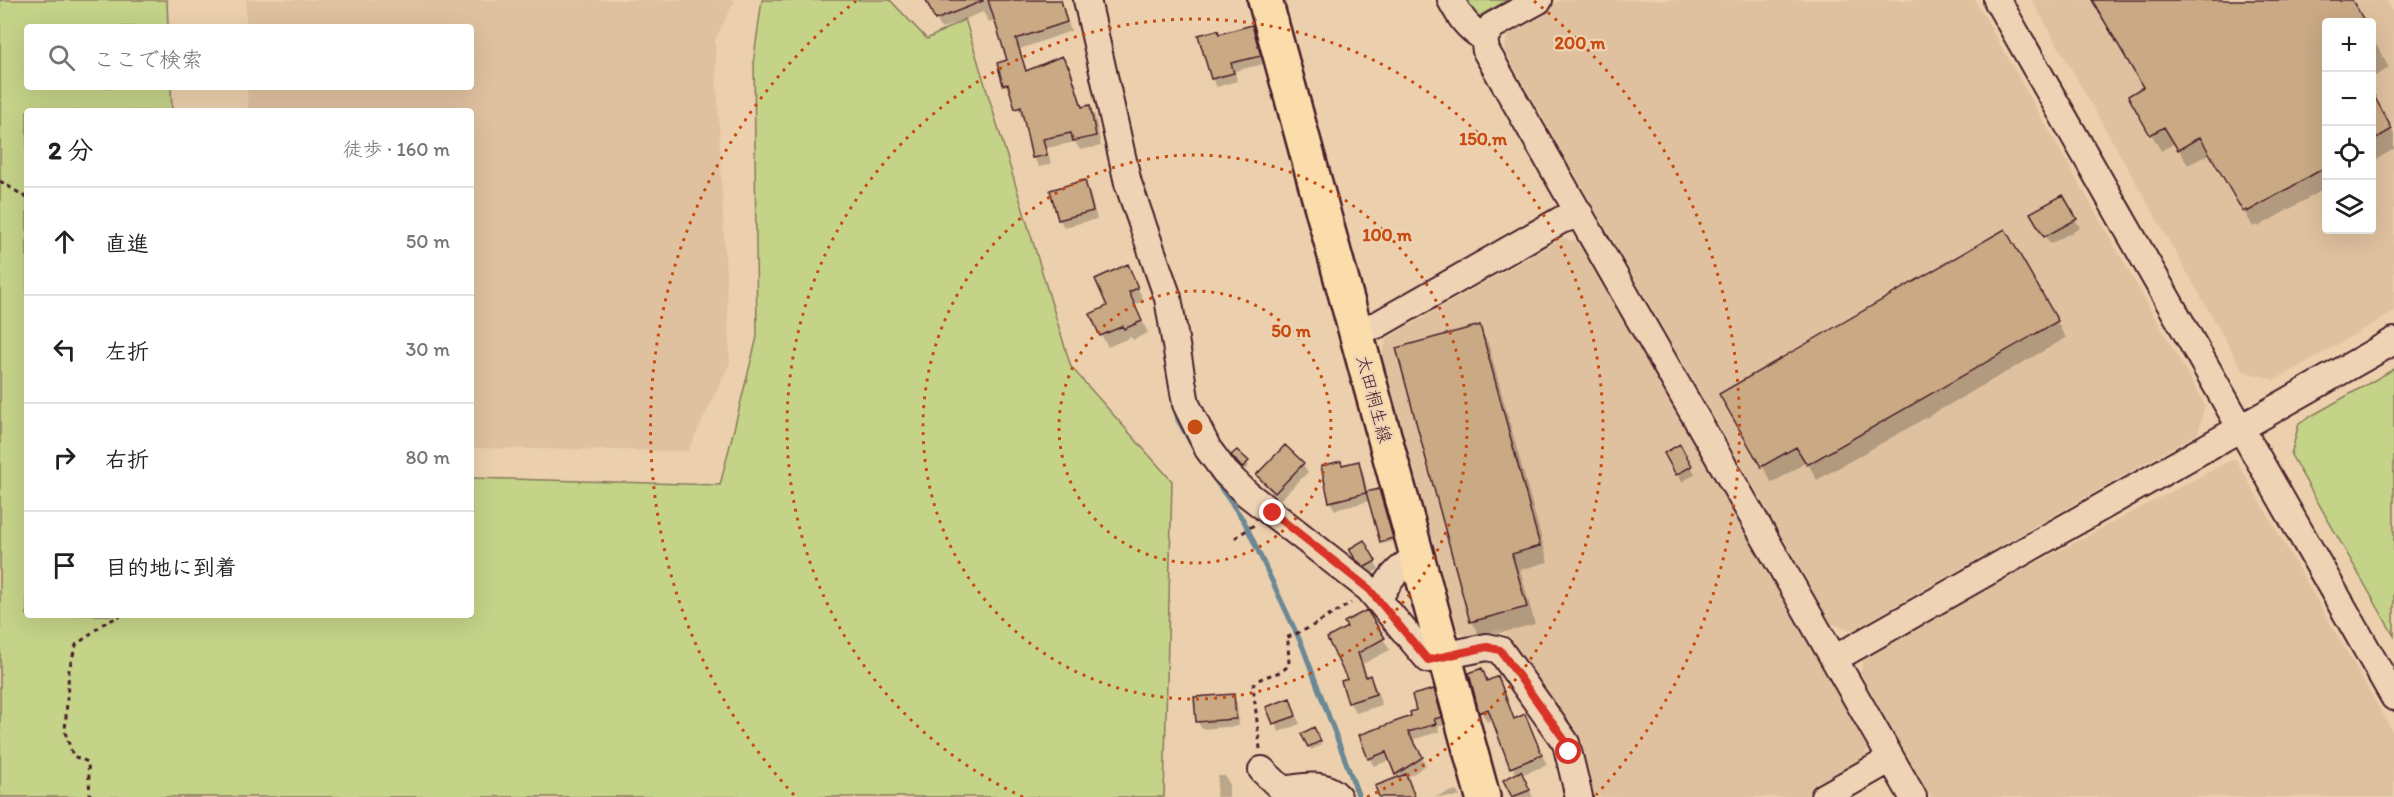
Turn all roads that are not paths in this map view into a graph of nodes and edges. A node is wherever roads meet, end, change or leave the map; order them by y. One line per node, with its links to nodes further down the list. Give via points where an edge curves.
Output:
1 (1087, 0): 13 (street, via 1128,183 1168,298 1186,404 1208,449 1225,472)
2 (1265, 0): 9 (main road, 太田桐生線)
3 (1451, 0): 7 (street, via 1464,23)
4 (1539, 0): 7 (street, via 1492,26)
5 (1997, 0): 11 (street)
6 (2017, 0): 11 (street)
7 (1484, 38): 8 (street, via 1486,51)
8 (1580, 214): 9 (street, via 1561,220 1377,325); 15 (street)
9 (1355, 330): 12 (main road, 太田桐生線)
10 (2394, 341): 11 (street)
11 (2247, 424): 15 (street); 16 (street); 17 (street)
12 (1416, 558): 13 (street); 14 (main road, 太田桐生線)
13 (1374, 594): 14 (street, via 1428,660)
14 (1445, 657): 21 (main road, 太田桐生線); 22 (street, via 1487,647 1500,650 1566,742)
15 (1834, 659): 18 (street)
16 (2394, 663)
17 (2394, 697)
18 (1891, 759): 23 (street); 24 (street)
19 (1262, 770): 20 (street, via 1283,790 1321,786)
20 (1338, 797)
21 (1483, 797)
22 (1579, 797)
23 (1824, 797)
24 (1913, 797)

